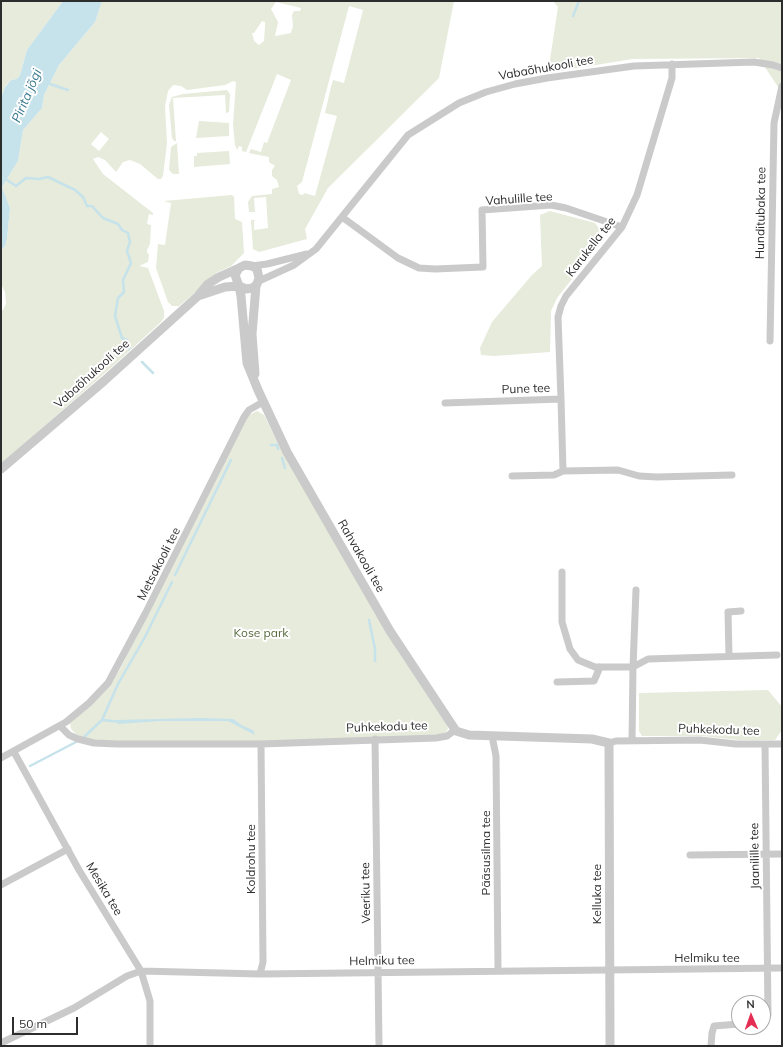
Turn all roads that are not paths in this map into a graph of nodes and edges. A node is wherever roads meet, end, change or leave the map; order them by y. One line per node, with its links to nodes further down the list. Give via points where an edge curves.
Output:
1 (672, 64): 2 (street, Vabaõhukooli tee, via 754,62); 4 (street, Vabaõhukooli tee, via 634,66 547,78 508,86 459,103 408,135); 5 (street, Karukella tee, via 672,78 638,195)
2 (782, 68)
3 (782, 86): 12 (street, Hunditubaka tee, via 774,123)
4 (342, 217): 5 (street, Vahulille tee, via 398,258 419,268 435,269 483,267 482,210 551,205); 6 (street, Vabaõhukooli tee, via 316,249)
5 (622, 227): 14 (street, Karukella tee, via 566,296 561,306 558,317)
6 (309, 253): 7 (street, Vabaõhukooli tee); 9 (street, Vabaõhukooli tee, via 294,265)
7 (252, 266): 8 (street, via 245,265); 9 (street, via 258,272)
8 (239, 268): 10 (street, via 235,279); 11 (street, Vabaõhukooli tee, via 214,280)
9 (257, 283): 10 (street, via 246,289); 13 (street, Rahvakooli tee, via 252,334)
10 (239, 286): 11 (street, Vabaõhukooli tee, via 221,288); 13 (street, Rahvakooli tee, via 248,363)
11 (198, 296): 17 (street, Vabaõhukooli tee)
12 (770, 341)
13 (256, 387): 15 (street, Rahvakooli tee)
14 (561, 399): 16 (street, Pune tee); 18 (street, Pune tee)
15 (263, 402): 29 (street, Metsakooli tee, via 252,408 244,417 112,678 96,697); 30 (street, Rahvakooli tee, via 293,462 387,626)
16 (445, 403)
17 (1, 469)
18 (564, 471): 19 (street, via 618,470 639,476 657,477); 20 (street, via 554,475)
19 (732, 475)
20 (512, 476)
21 (562, 572): 26 (street, via 562,622 570,649 578,660)
22 (636, 590): 27 (street)
23 (742, 611): 25 (street, via 728,612)
24 (777, 654): 25 (street)
25 (729, 656): 27 (street, via 648,659)
26 (600, 667): 27 (street); 28 (street, via 594,681)
27 (633, 667): 33 (street)
28 (557, 682)
29 (60, 726): 35 (street, Puhkekodu tee, via 69,735 97,743); 38 (street)
30 (455, 730): 31 (street, Puhkekodu tee, via 465,735); 32 (street, Puhkekodu tee, via 450,735 440,737)
31 (492, 736): 34 (street, Puhkekodu tee, via 592,739); 48 (street, Pääsusilma tee, via 496,756)
32 (375, 739): 35 (street, Puhkekodu tee); 50 (street, Veeriku tee)
33 (632, 740): 34 (street, Puhkekodu tee); 36 (street, Puhkekodu tee, via 700,740)
34 (609, 743): 47 (street, Kelluka tee)
35 (261, 744): 51 (street, Koldrohu tee)
36 (765, 744): 37 (street, Puhkekodu tee); 41 (street, Jaanilille tee)
37 (782, 744)
38 (14, 752): 39 (street); 40 (street, Mesika tee)
39 (1, 758)
40 (68, 849): 44 (street); 49 (street, Mesika tee)
41 (766, 854): 42 (street); 43 (street); 45 (street, Jaanilille tee)
42 (782, 854)
43 (690, 855)
44 (1, 885)
45 (767, 968): 46 (street, Helmiku tee); 47 (street, Helmiku tee); 52 (street, Jaanilille tee)
46 (782, 968)
47 (608, 969): 48 (street, Helmiku tee); 57 (street, Kelluka tee)
48 (498, 970): 50 (street, Helmiku tee)
49 (141, 971): 51 (street, Helmiku tee); 54 (street, Helmiku tee, via 127,976 74,1008); 55 (street, Mesika tee, via 150,1001)
50 (378, 972): 51 (street, Helmiku tee); 56 (street, Veeriku tee)
51 (260, 974)
52 (768, 995)
53 (731, 1025): 58 (street, via 714,1026)
54 (1, 1043)
55 (150, 1046)
56 (379, 1046)
57 (610, 1046)
58 (711, 1046)

